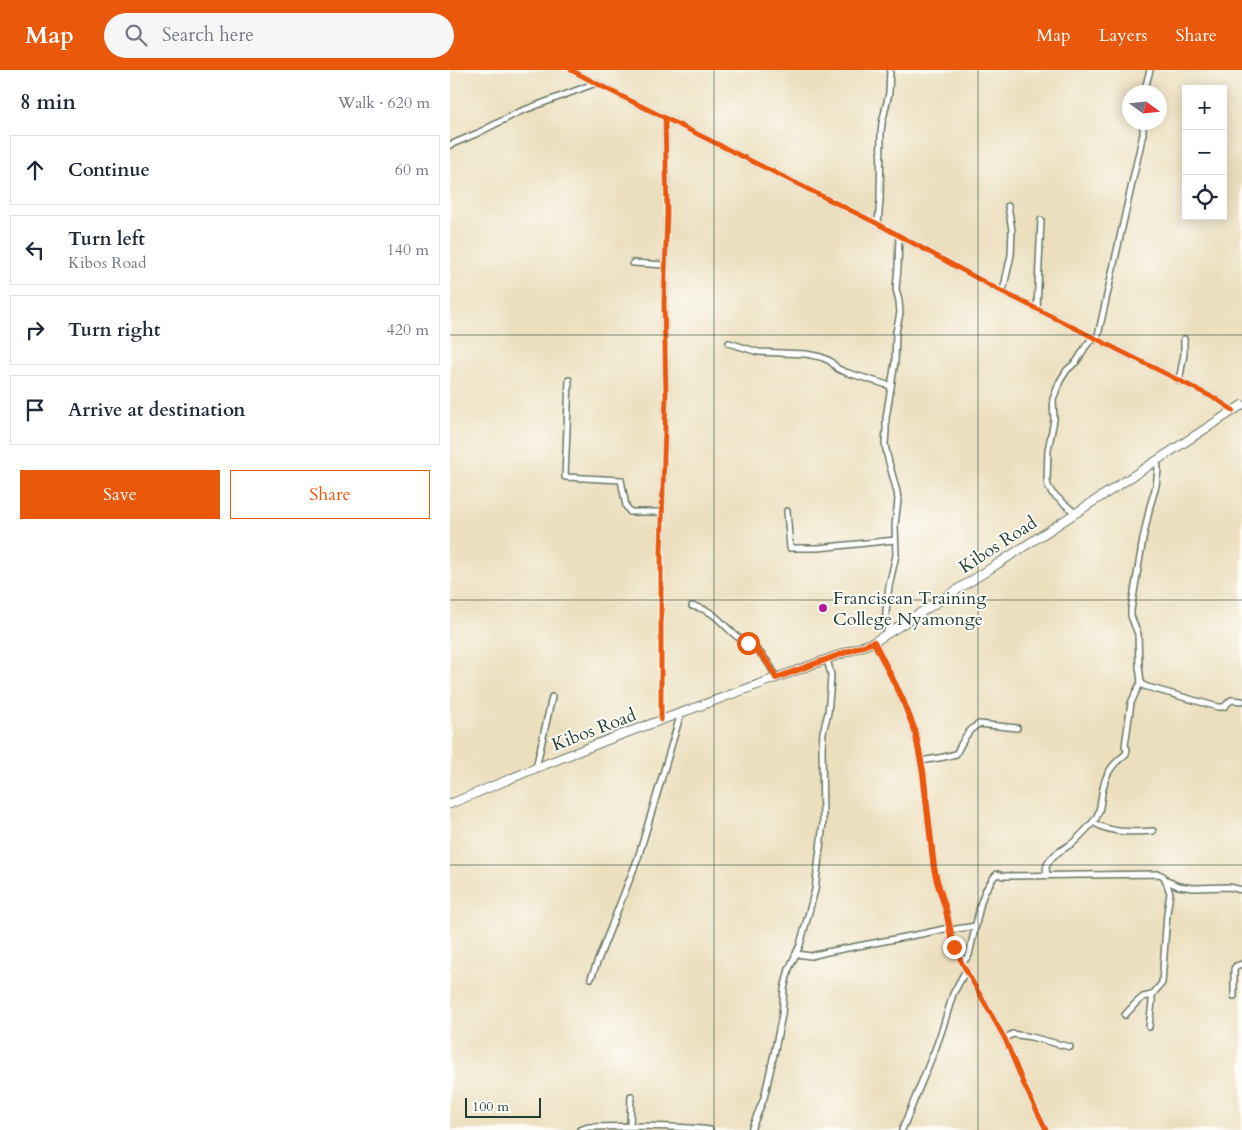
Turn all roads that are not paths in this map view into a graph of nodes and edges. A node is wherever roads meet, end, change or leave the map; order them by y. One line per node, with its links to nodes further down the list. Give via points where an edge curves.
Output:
1 (571, 70): 4 (street)
2 (890, 70): 11 (street, via 881,132)
3 (1150, 70): 5 (street)
4 (596, 84): 6 (street); 8 (street, via 518,112)
5 (1146, 85)
6 (664, 118): 11 (street); 14 (street)
7 (1143, 130): 17 (street)
8 (450, 145)
9 (1008, 206): 15 (street, via 1012,230 1011,255)
10 (1041, 220): 16 (street)
11 (878, 224): 12 (street)
12 (899, 236): 15 (street); 22 (street, via 896,289 900,313)
13 (633, 263): 14 (street)
14 (665, 265): 26 (street, via 666,395)
15 (1003, 291): 16 (street)
16 (1036, 309): 17 (street)
17 (1095, 339): 21 (street); 27 (street, via 1060,381 1053,399 1054,420 1048,450 1047,481 1052,493)
18 (1184, 339): 21 (street)
19 (729, 344): 22 (street, via 758,352 806,354 830,361 848,373)
20 (569, 380): 26 (street, via 565,477 621,480 630,512)
21 (1179, 381): 23 (street)
22 (891, 386): 28 (street, via 885,444 898,500)
23 (1239, 409): 24 (main road, Kibos Road)
24 (1157, 460): 27 (main road, Kibos Road); 34 (street, via 1156,486 1131,610 1138,634)
25 (788, 511): 28 (street, via 790,548)
26 (662, 512): 38 (street)
27 (1075, 513): 30 (main road, Kibos Road)
28 (896, 540): 30 (street, via 886,612)
29 (692, 606): 33 (street, via 708,610 732,633 757,649)
30 (888, 633): 31 (main road, Kibos Road)
31 (874, 642): 32 (main road, Kibos Road); 40 (street, via 910,717)
32 (828, 660): 33 (main road, Kibos Road); 50 (street, via 831,675 822,748 820,857 815,890)
33 (776, 678): 37 (main road, Kibos Road)
34 (1141, 682): 36 (street, via 1144,686 1218,707 1224,708 1231,700); 43 (street, via 1131,703 1126,754 1107,772 1100,808)
35 (552, 697): 41 (street)
36 (1242, 701)
37 (681, 713): 38 (main road, Kibos Road); 54 (street, via 638,858)
38 (661, 720): 41 (main road, Kibos Road)
39 (1017, 728): 40 (street, via 976,725 956,754)
40 (921, 761): 49 (street, via 934,868)
41 (536, 768): 42 (main road, Kibos Road)
42 (450, 804)
43 (1093, 822): 44 (street, via 1123,832); 45 (street, via 1048,863)
44 (1153, 831)
45 (1047, 874): 46 (street, via 1149,873 1161,874); 48 (street, via 994,876 981,902)
46 (1164, 878): 47 (street, via 1184,887); 55 (street, via 1170,893 1162,983)
47 (1242, 890)
48 (976, 926): 49 (street); 51 (street, via 969,955)
49 (950, 929): 50 (street, via 811,956); 51 (street)
50 (796, 954): 65 (street, via 784,989 782,1014 764,1098)
51 (962, 963): 53 (street)
52 (1242, 964): 56 (street, via 1234,969)
53 (966, 970): 59 (street); 66 (street, via 953,994)
54 (591, 978)
55 (1152, 995): 57 (street, via 1143,997); 58 (street)
56 (1234, 996)
57 (1125, 1015)
58 (1149, 1027)
59 (1005, 1039): 60 (street, via 1012,1034); 67 (street)
60 (1070, 1047)
61 (631, 1096): 62 (street)
62 (630, 1126): 63 (street); 64 (street, via 683,1126)
63 (580, 1130)
64 (710, 1130)
65 (751, 1130)
66 (902, 1130)
67 (1046, 1130)

